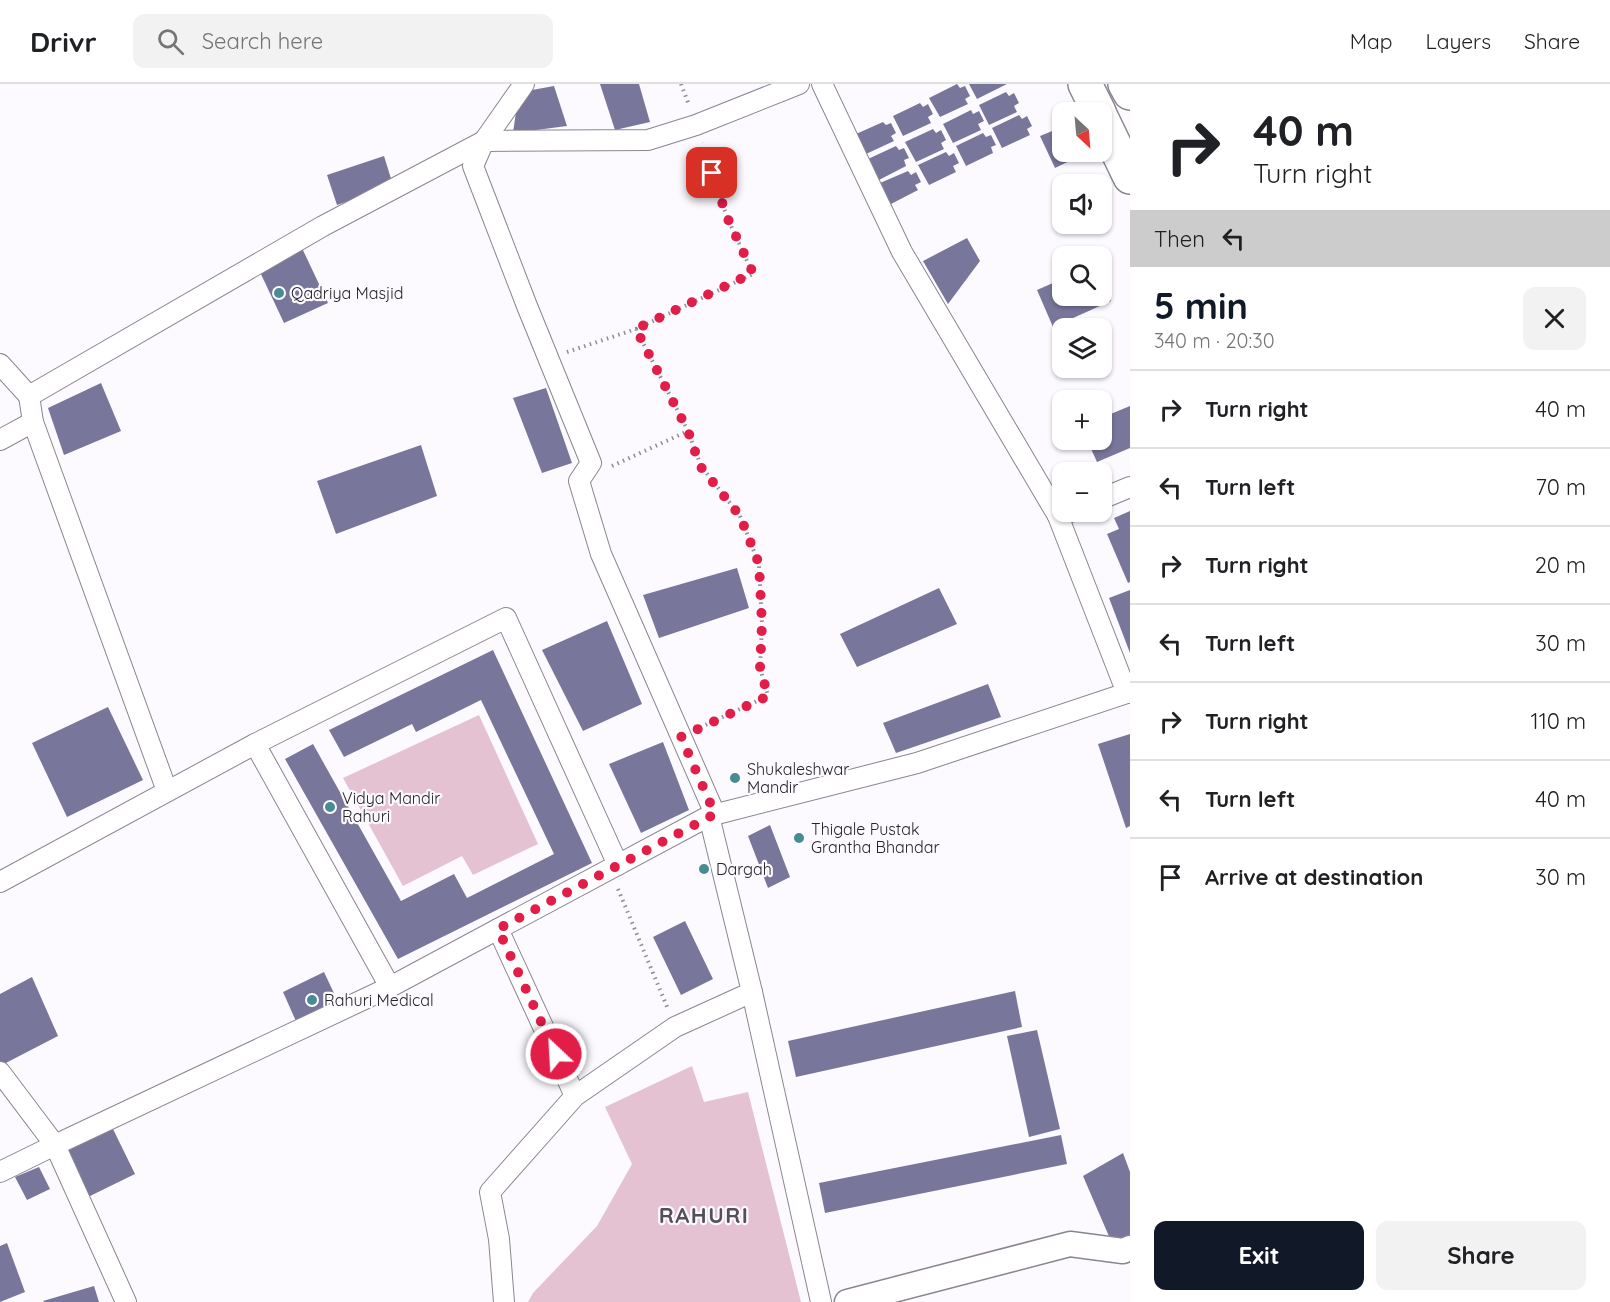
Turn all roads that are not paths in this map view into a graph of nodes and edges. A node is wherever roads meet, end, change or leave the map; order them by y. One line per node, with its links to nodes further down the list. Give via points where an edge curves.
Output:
1 (524, 84): 9 (street)
2 (799, 84): 9 (street, via 648,140)
3 (822, 84): 17 (street, via 902,252)
4 (1085, 84): 7 (highway)
5 (1125, 84): 6 (highway)
6 (1130, 93)
7 (1094, 102)
8 (1112, 140): 10 (highway)
9 (484, 141): 12 (street, via 322,226); 22 (street, via 472,166 591,463 579,481 601,554)
10 (1130, 177)
11 (0, 364): 12 (street)
12 (29, 396): 13 (street)
13 (33, 422): 14 (street); 21 (street)
14 (0, 440)
15 (1130, 487): 16 (street)
16 (1112, 494)
17 (1052, 495)
18 (1067, 522): 19 (street)
19 (1129, 692): 22 (street, via 916,763)
20 (255, 744): 21 (street); 23 (street, via 506,618); 26 (street)
21 (167, 791): 24 (street)
22 (712, 815): 23 (street); 27 (street)
23 (614, 867): 25 (street)
24 (0, 882)
25 (498, 929): 26 (street); 29 (street)
26 (390, 987): 30 (street)
27 (752, 992): 29 (street, via 675,1027); 35 (street)
28 (0, 1072): 30 (street)
29 (575, 1096): 34 (street, via 490,1192)
30 (56, 1144): 31 (street); 33 (street)
31 (0, 1172)
32 (1130, 1248): 36 (street, via 1123,1251 1070,1244)
33 (126, 1302)
34 (504, 1302)
35 (821, 1302)
36 (847, 1302)

